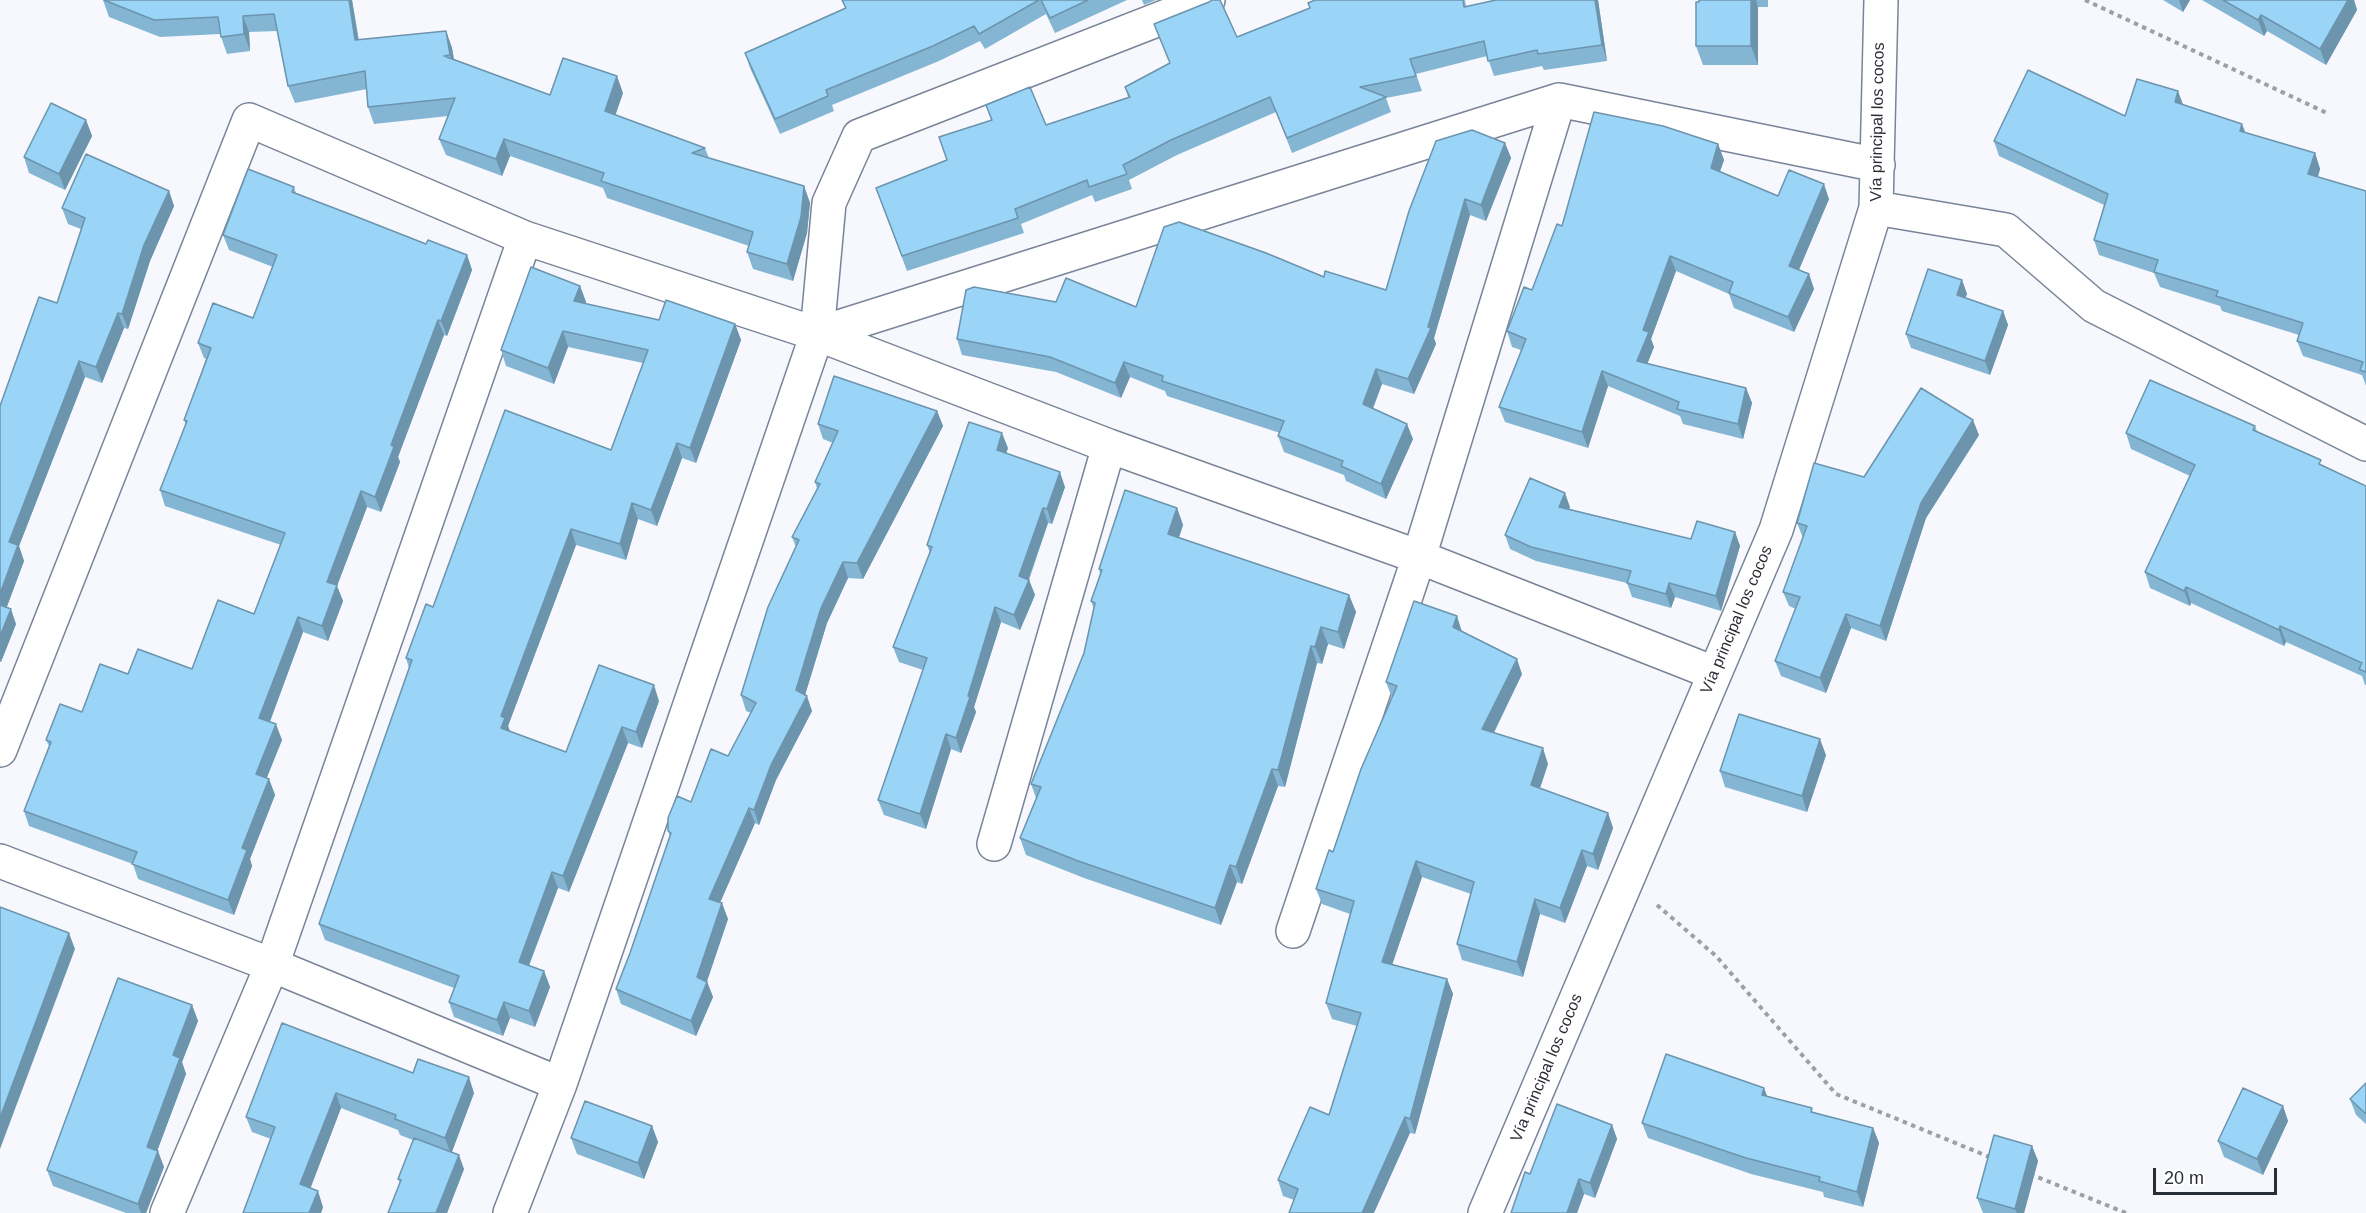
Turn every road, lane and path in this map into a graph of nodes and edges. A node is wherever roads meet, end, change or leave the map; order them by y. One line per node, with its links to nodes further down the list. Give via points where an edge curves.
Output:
1 (1208, 0): 9 (street, via 859,136 829,203)
2 (1881, 0): 6 (street, Vía principal los cocos)
3 (2085, 0): 5 (path)
4 (1559, 100): 6 (street); 9 (street); 12 (street)
5 (2329, 114)
6 (1878, 165): 7 (street, Vía principal los cocos)
7 (1876, 208): 10 (street, via 2006,230 2094,306); 13 (street, Vía principal los cocos, via 1776,530)
8 (525, 238): 9 (street); 14 (street, via 249,120); 19 (street)
9 (817, 333): 11 (street); 20 (street)
10 (2366, 444)
11 (1109, 446): 12 (street); 15 (street)
12 (1419, 557): 13 (street); 18 (street)
13 (1714, 673): 17 (street, Vía principal los cocos)
14 (0, 750)
15 (994, 844)
16 (0, 861): 19 (street)
17 (1627, 879): 21 (path, via 1716,956 1836,1095); 25 (street, Vía principal los cocos)
18 (1293, 931)
19 (272, 965): 20 (street); 23 (street)
20 (560, 1084): 24 (street)
21 (1997, 1160)
22 (2019, 1169): 26 (path)
23 (167, 1213)
24 (510, 1213)
25 (1485, 1213)
26 (2126, 1213)

